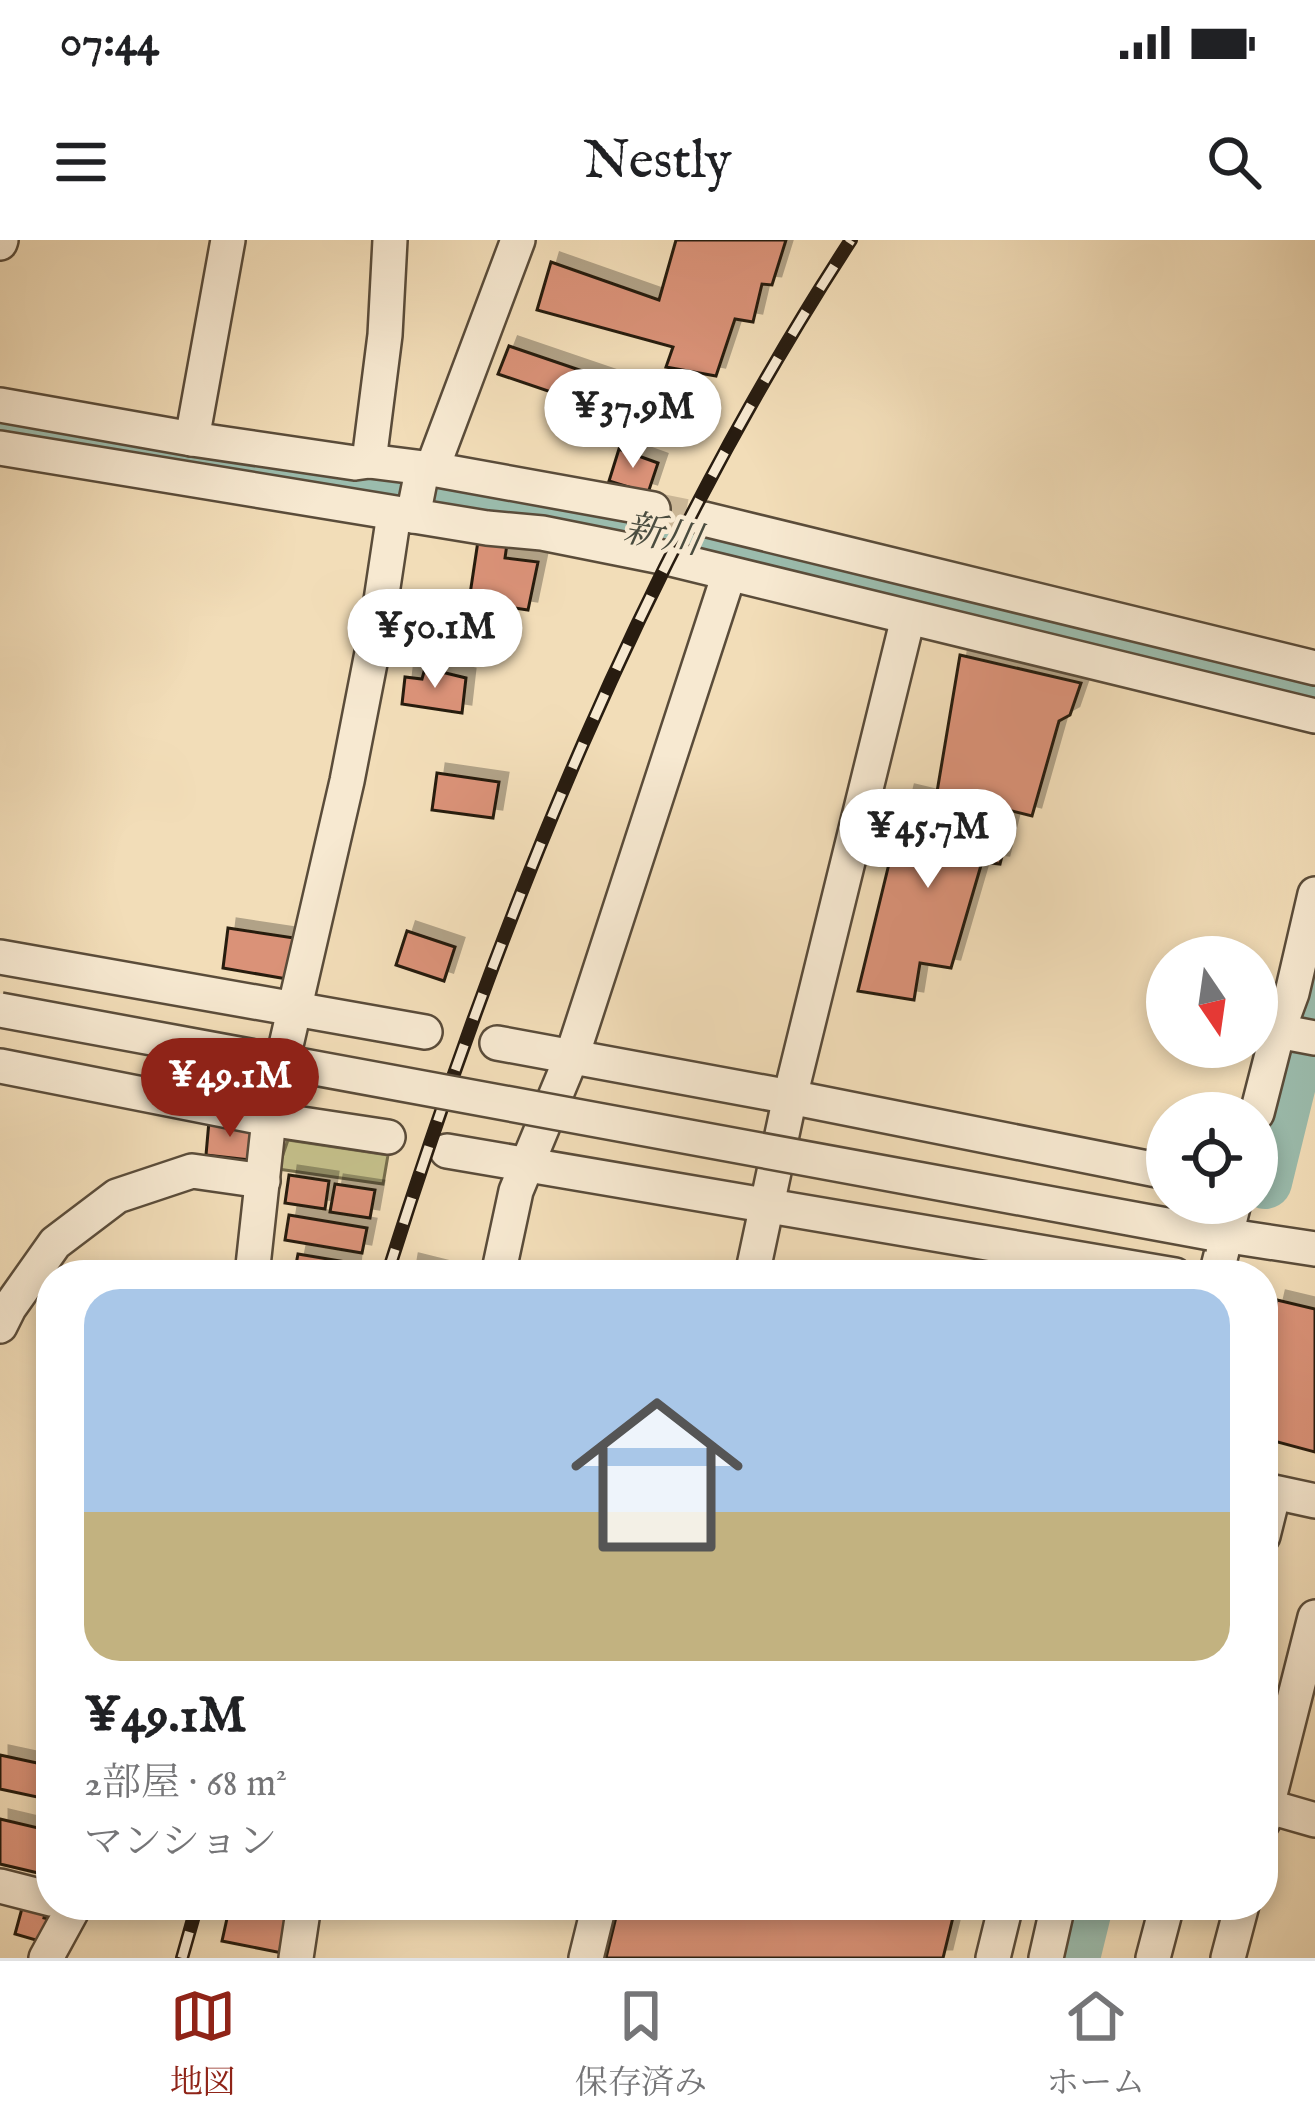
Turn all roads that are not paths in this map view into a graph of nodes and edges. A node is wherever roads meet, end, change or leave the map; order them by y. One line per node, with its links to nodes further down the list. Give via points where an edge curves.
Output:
1 (228, 240): 5 (street)
2 (518, 240): 8 (street)
3 (386, 241): 7 (street, via 385,335)
4 (0, 405): 5 (street)
5 (192, 440): 7 (street)
6 (0, 448): 10 (street)
7 (369, 461): 8 (street)
8 (427, 470): 9 (street); 10 (street)
9 (652, 509)
10 (407, 513): 12 (street); 18 (street)
11 (704, 519): 14 (street)
12 (729, 574): 13 (street); 23 (street)
13 (908, 618): 15 (street); 26 (street)
14 (1315, 668)
15 (1315, 716)
16 (1315, 894): 21 (street, via 1292,993)
17 (0, 957): 18 (street)
18 (292, 1009): 20 (street); 27 (street)
19 (0, 1010): 34 (street, bridge)
20 (425, 1032)
21 (1300, 1035): 25 (street)
22 (497, 1043): 23 (street)
23 (572, 1056): 26 (street); 30 (street)
24 (0, 1066): 27 (street)
25 (1269, 1092)
26 (790, 1097): 31 (street); 33 (street)
27 (269, 1119): 28 (street); 32 (street)
28 (388, 1137)
29 (447, 1151): 30 (street)
30 (526, 1166): 33 (street); 39 (street)
31 (1146, 1168)
32 (263, 1180): 37 (street, via 192,1172 117,1196); 38 (street)
33 (769, 1205): 40 (street); 41 (street)
34 (1146, 1211)
35 (1223, 1224): 36 (street); 42 (street)
36 (1315, 1249)
37 (43, 1260)
38 (254, 1260)
39 (501, 1260)
40 (756, 1260)
41 (1087, 1260)
42 (1218, 1260)
43 (36, 1270): 44 (street)
44 (0, 1326)
45 (1278, 1493): 46 (street)
46 (1315, 1501)
47 (1315, 1617): 48 (street)
48 (1278, 1758)
49 (1278, 1813): 50 (street)
50 (1315, 1820)
51 (0, 1886): 52 (street)
52 (36, 1895)
53 (66, 1920): 60 (street)
54 (302, 1920): 61 (street)
55 (595, 1920): 62 (street)
56 (1002, 1920): 63 (street)
57 (1055, 1920): 64 (street)
58 (1163, 1920): 65 (street)
59 (1238, 1920): 66 (street)
60 (46, 1958)
61 (296, 1958)
62 (586, 1958)
63 (993, 1958)
64 (1046, 1958)
65 (1153, 1958)
66 (1228, 1958)

